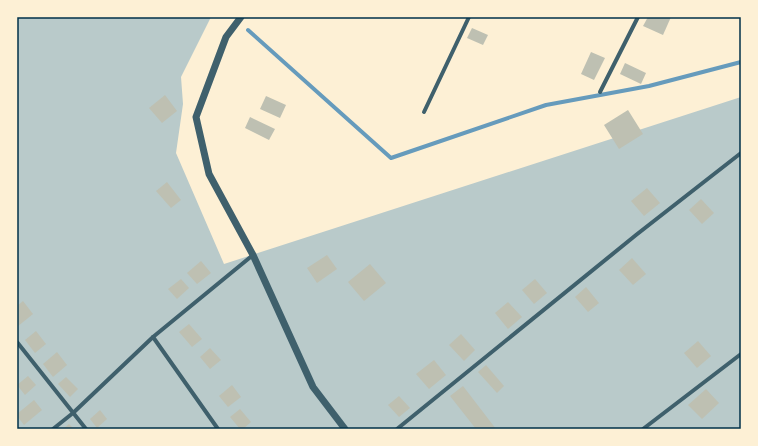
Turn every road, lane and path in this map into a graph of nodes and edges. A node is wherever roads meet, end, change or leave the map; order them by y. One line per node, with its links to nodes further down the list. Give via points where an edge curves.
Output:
1 (241, 17): 7 (street, via 226,37 196,117 209,174)
2 (469, 17): 5 (street)
3 (638, 17): 4 (street)
4 (600, 92)
5 (424, 112)
6 (741, 153): 16 (street)
7 (253, 255): 8 (street); 15 (street, via 313,387)
8 (153, 337): 11 (street); 14 (street)
9 (17, 342): 11 (street)
10 (741, 354): 17 (street)
11 (73, 413): 12 (street); 13 (street)
12 (53, 429)
13 (86, 429)
14 (218, 429)
15 (345, 429)
16 (397, 429)
17 (644, 429)

